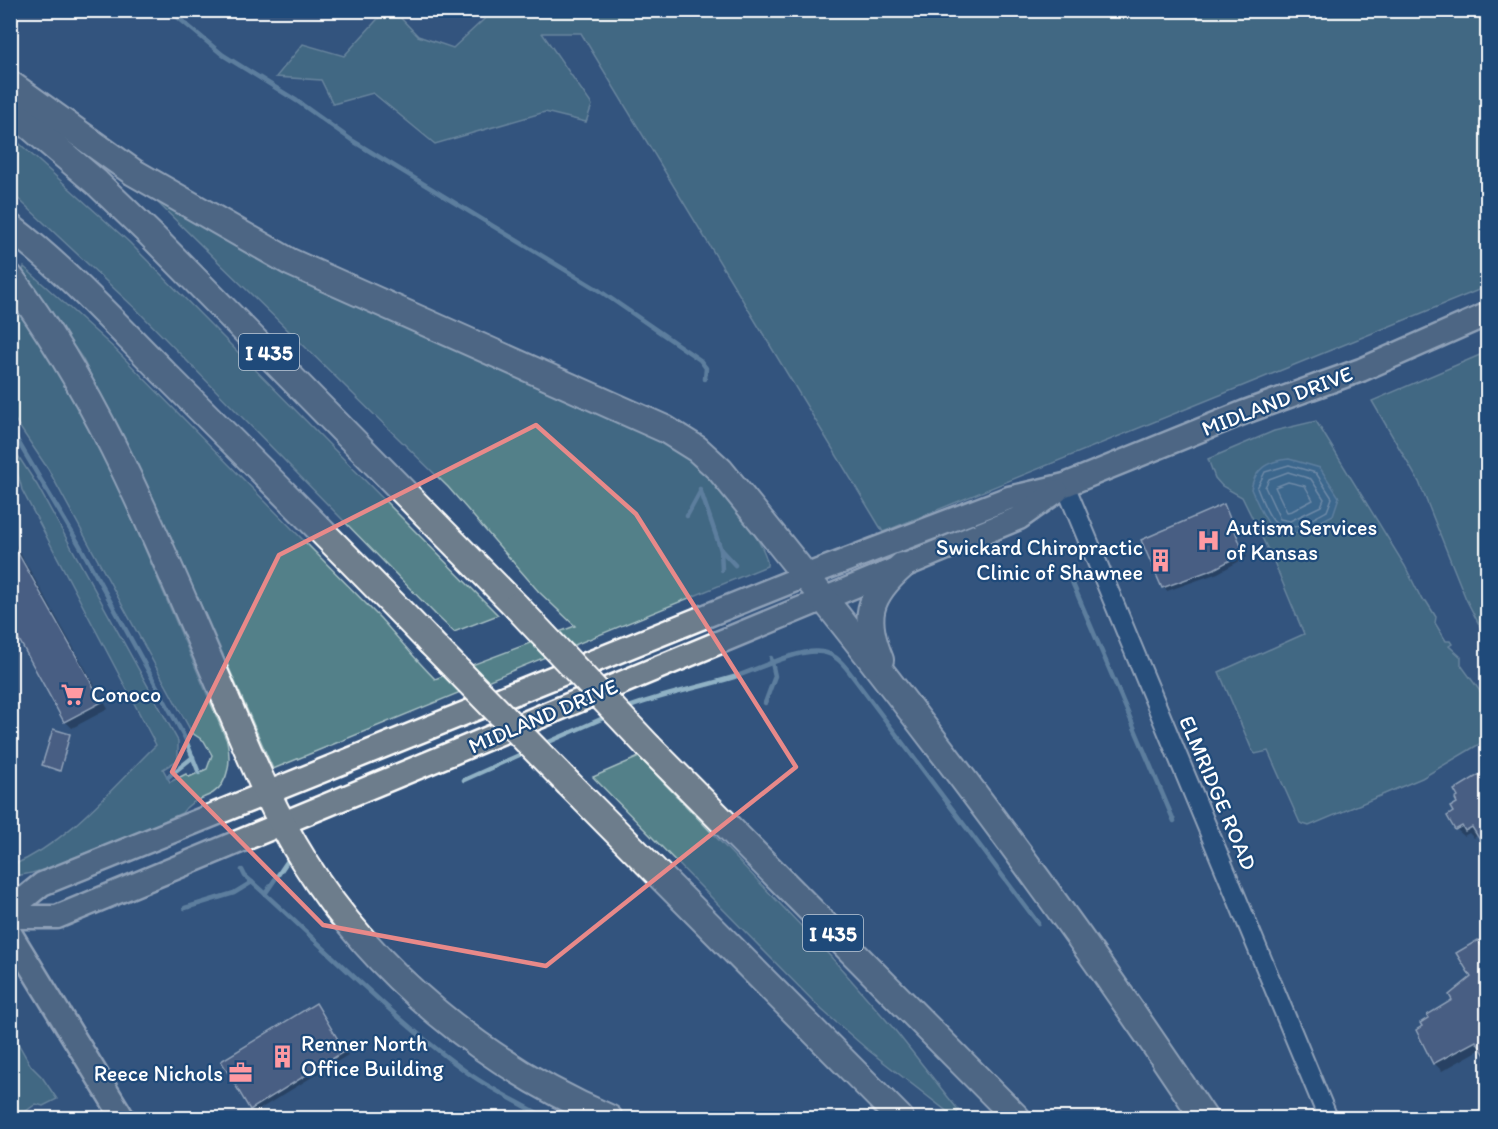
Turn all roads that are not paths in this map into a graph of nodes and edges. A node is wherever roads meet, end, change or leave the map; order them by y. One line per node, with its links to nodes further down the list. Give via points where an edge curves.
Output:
1 (10, 84): 8 (highway, via 133,172 259,246 665,429 720,470)
2 (10, 109): 19 (highway, I 435, bridge, via 159,242)
3 (10, 226): 18 (highway, bridge, via 279,487)
4 (10, 277): 11 (highway, via 49,330 99,418)
5 (1488, 314): 6 (main road, MIDLAND DRIVE, via 1361,370 1245,411)
6 (1065, 485): 7 (main road, MIDLAND DRIVE, via 1019,518); 8 (main road, MIDLAND DRIVE, via 1009,498); 21 (street, ELMRIDGE ROAD)
7 (902, 567): 9 (main road, MIDLAND DRIVE); 10 (highway, via 876,594 869,618 872,639)
8 (805, 576): 9 (highway); 11 (main road, MIDLAND DRIVE)
9 (822, 600): 10 (highway); 12 (main road, MIDLAND DRIVE)
10 (887, 677): 20 (highway, via 1039,878)
11 (267, 793): 12 (highway); 13 (main road, MIDLAND DRIVE, via 42,884)
12 (283, 825): 14 (main road, MIDLAND DRIVE, via 57,917); 17 (highway, via 333,902 416,994 521,1074)
13 (10, 910)
14 (10, 917)
15 (10, 933): 16 (main road)
16 (123, 1119)
17 (609, 1119)
18 (900, 1119)
19 (1017, 1119)
20 (1204, 1119)
21 (1328, 1119)

